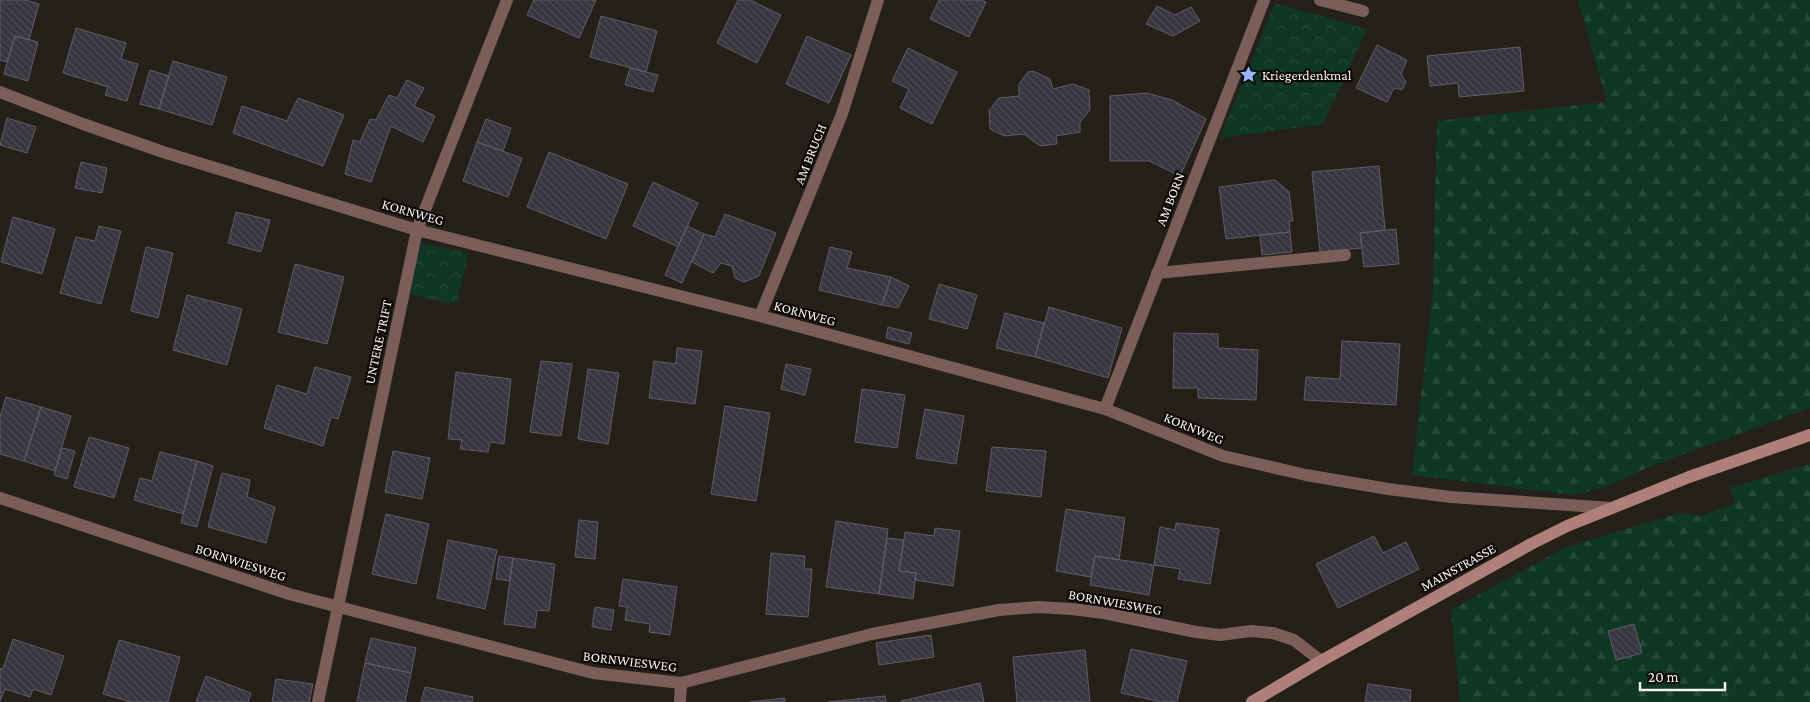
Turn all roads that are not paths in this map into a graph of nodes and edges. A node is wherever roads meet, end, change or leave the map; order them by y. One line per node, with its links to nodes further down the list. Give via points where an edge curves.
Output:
1 (508, 0): 7 (street, UNTERE TRIFT)
2 (878, 0): 10 (street, AM BRUCH, via 842,114)
3 (1264, 0): 9 (street, AM BORN)
4 (1320, 0): 5 (street)
5 (1363, 11)
6 (0, 92): 7 (street, KORNWEG, via 163,152)
7 (417, 230): 10 (street, KORNWEG); 15 (street, UNTERE TRIFT)
8 (1345, 255): 9 (street)
9 (1157, 273): 11 (street, AM BORN)
10 (760, 316): 11 (street, KORNWEG)
11 (1105, 409): 14 (street, KORNWEG, via 1223,456 1306,475 1451,497)
12 (1810, 435): 14 (main road, MAINSTRASSE)
13 (0, 498): 15 (street, BORNWIESWEG)
14 (1612, 508): 16 (main road, MAINSTRASSE, via 1531,544)
15 (337, 607): 17 (street, BORNWIESWEG, via 593,673); 18 (street, UNTERE TRIFT)
16 (1321, 661): 17 (street, BORNWIESWEG, via 1294,640 1273,633 1220,635 1104,613 1038,608 999,610 872,634); 20 (main road, MAINSTRASSE)
17 (680, 683): 19 (street)
18 (318, 702)
19 (680, 702)
20 (1252, 702)

